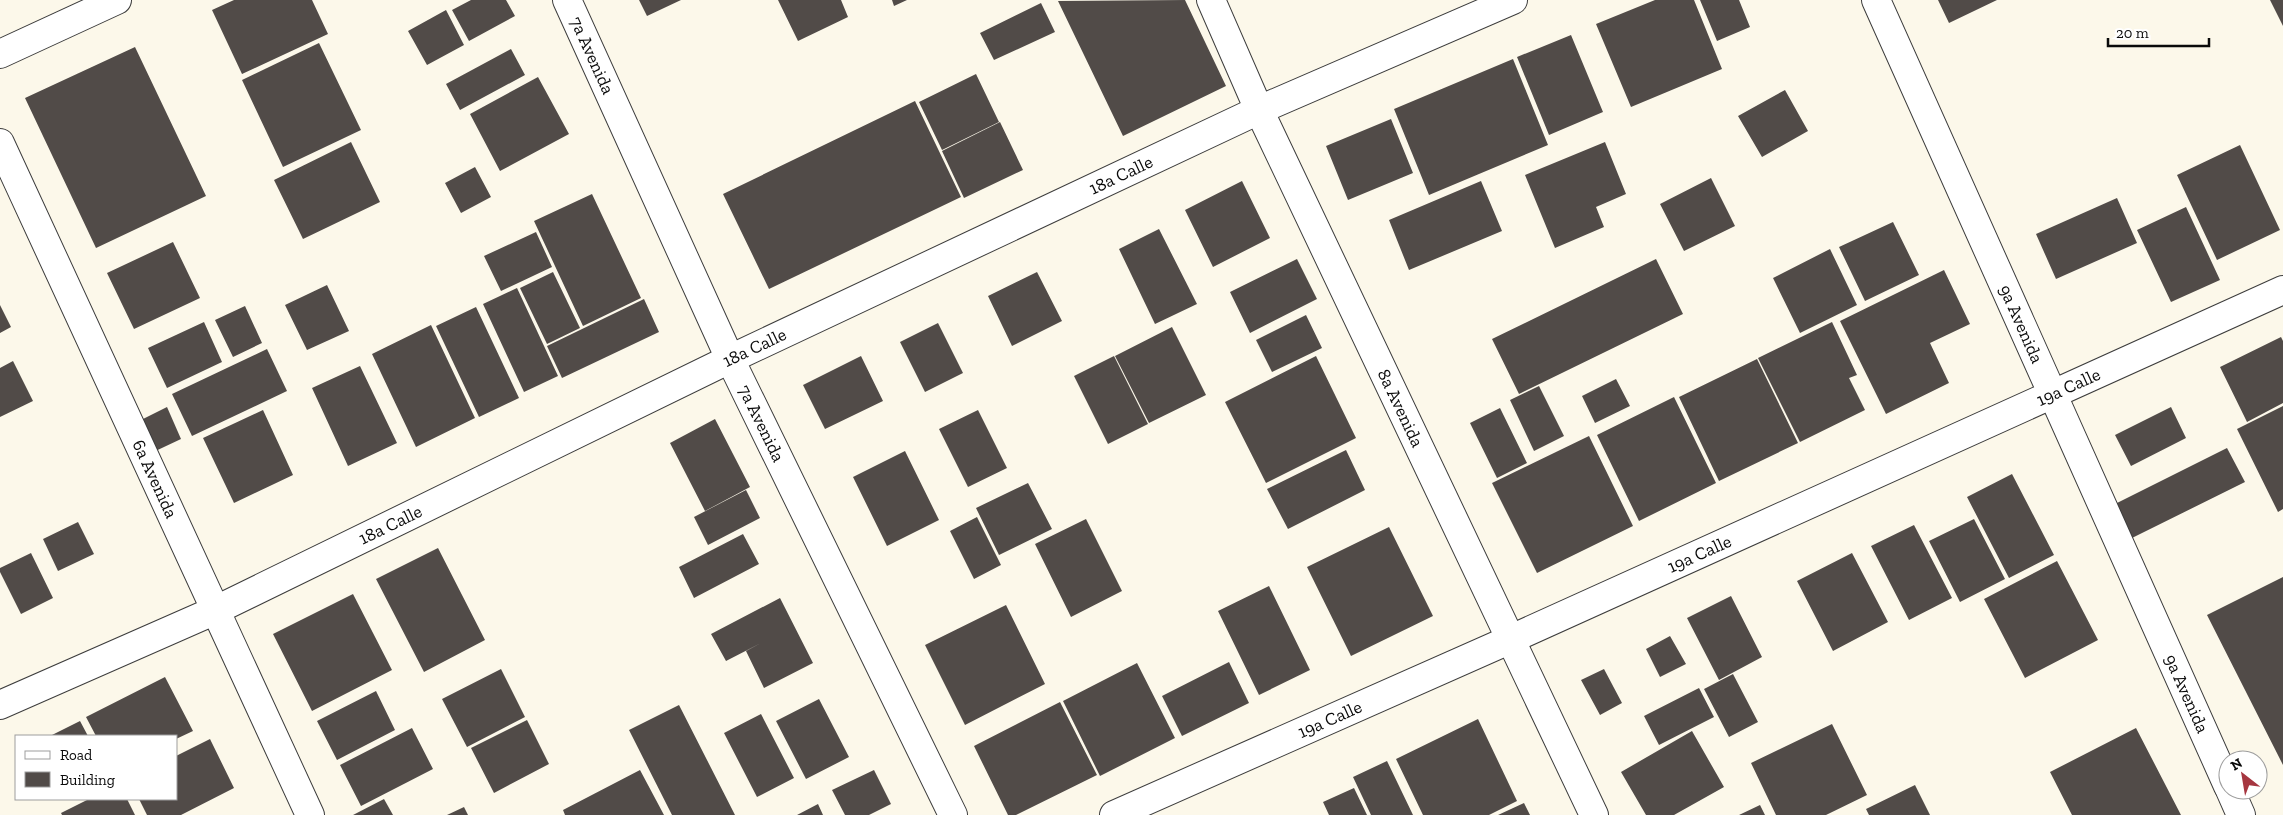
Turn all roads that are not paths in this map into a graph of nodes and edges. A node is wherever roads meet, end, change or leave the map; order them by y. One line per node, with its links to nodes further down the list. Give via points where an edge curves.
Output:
1 (117, 0): 6 (street)
2 (567, 0): 10 (street, 7a Avenida)
3 (1211, 0): 7 (street, 8a Avenida)
4 (1513, 0): 7 (street, 18a Calle)
5 (1876, 0): 11 (street, 9a Avenida)
6 (0, 54)
7 (1259, 110): 10 (street, 18a Calle); 13 (street, 8a Avenida)
8 (0, 143): 12 (street, 6a Avenida)
9 (2283, 290): 11 (street, 19a Calle)
10 (730, 359): 12 (street, 18a Calle); 18 (street, 7a Avenida)
11 (2053, 393): 13 (street, 19a Calle); 15 (street, 9a Avenida)
12 (216, 610): 14 (street, 18a Calle); 17 (street, 6a Avenida)
13 (1510, 640): 19 (street, 19a Calle); 20 (street, 8a Avenida)
14 (0, 705)
15 (2218, 764)
16 (2234, 800): 21 (street)
17 (310, 815)
18 (953, 815)
19 (1114, 815)
20 (1594, 815)
21 (2241, 815)

